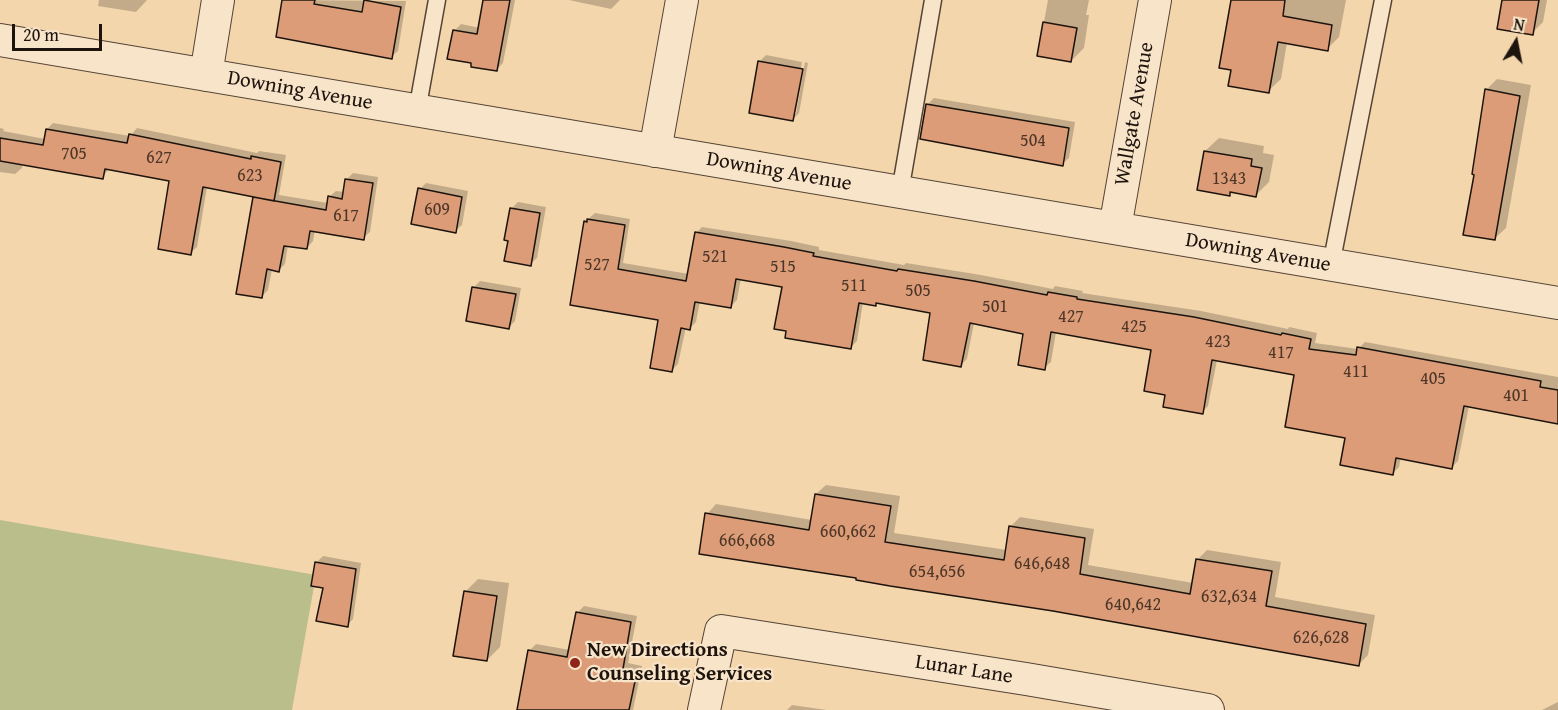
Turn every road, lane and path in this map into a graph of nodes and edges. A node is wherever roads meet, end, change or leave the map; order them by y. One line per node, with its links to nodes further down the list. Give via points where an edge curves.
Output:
1 (218, 0): 8 (street)
2 (437, 0): 9 (lane)
3 (682, 0): 10 (street)
4 (933, 0): 11 (lane)
5 (1155, 0): 12 (street, Wallgate Avenue)
6 (1383, 0): 13 (lane)
7 (0, 40): 8 (street, Downing Avenue)
8 (206, 75): 9 (street, Downing Avenue)
9 (417, 111): 10 (street, Downing Avenue)
10 (655, 151): 11 (street, Downing Avenue)
11 (900, 192): 12 (street, Downing Avenue)
12 (1115, 228): 13 (street, Downing Avenue)
13 (1331, 265): 14 (street, Downing Avenue)
14 (1557, 294)
15 (705, 710): 16 (street, Lunar Lane, via 721,632)
16 (1208, 710)

